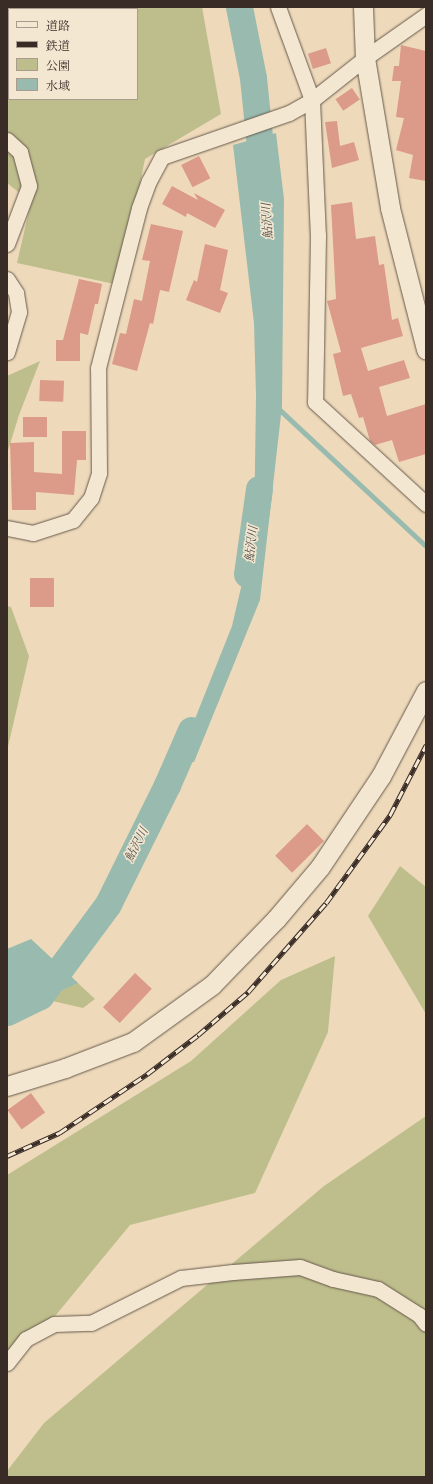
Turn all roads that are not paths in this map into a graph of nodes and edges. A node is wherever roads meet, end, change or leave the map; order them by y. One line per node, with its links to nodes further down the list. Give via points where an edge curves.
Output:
1 (278, 7): 5 (street)
2 (363, 7): 4 (street)
3 (426, 15): 4 (street)
4 (365, 58): 5 (street); 9 (street, via 390,208)
5 (312, 100): 11 (street, via 318,235 315,402); 12 (street, via 290,113 162,157 148,181 139,208 98,368 99,473 91,498 73,520 33,533)
6 (7, 140): 7 (street, via 20,152 29,186)
7 (7, 244)
8 (7, 278): 10 (street, via 16,292 19,312)
9 (426, 349)
10 (7, 352)
11 (426, 504)
12 (7, 528)
13 (426, 691): 14 (street, via 381,776 320,867 276,920 212,985 133,1042 65,1068)
14 (7, 1086)
15 (426, 1324): 16 (street, via 419,1315 378,1289 333,1279 300,1267 233,1272 181,1278 91,1323 54,1324 26,1340)
16 (7, 1363)

